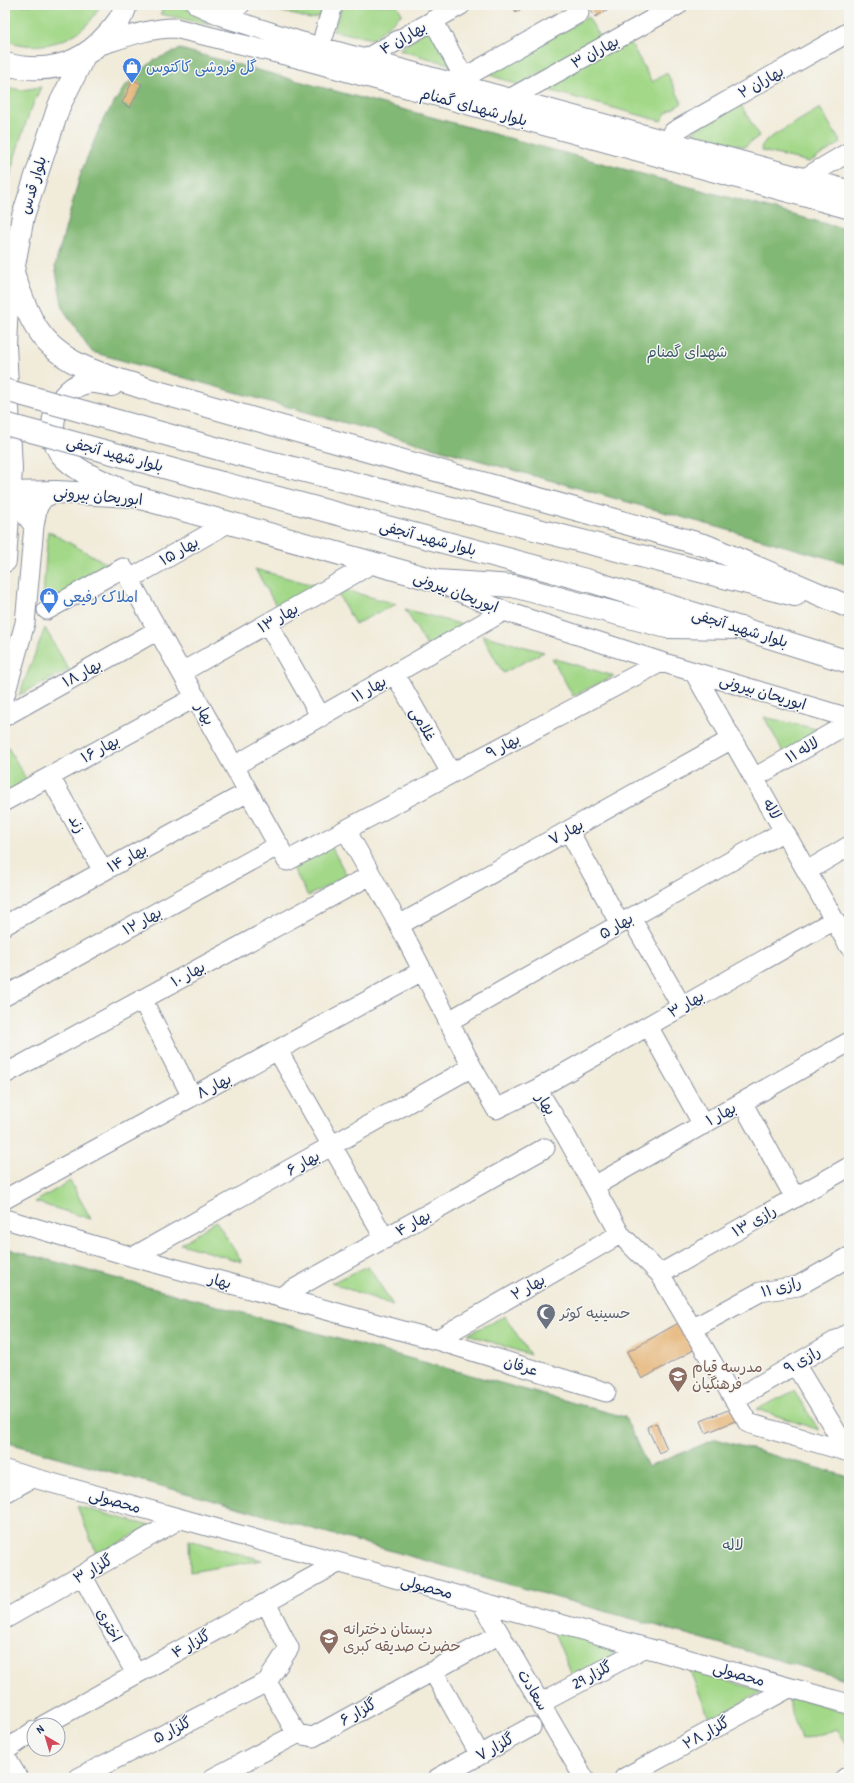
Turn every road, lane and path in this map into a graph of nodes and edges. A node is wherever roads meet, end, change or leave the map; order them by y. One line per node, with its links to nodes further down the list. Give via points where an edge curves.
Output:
1 (126, 5): 11 (main road, via 114,29)
2 (197, 5): 7 (street, بلوار شهدای گمنام)
3 (333, 5): 10 (street)
4 (461, 5): 8 (street, بهاران ۴)
5 (574, 5): 14 (street, via 579,13)
6 (678, 5): 15 (street, بهاران ۳)
7 (235, 11): 10 (street); 12 (street, بلوار شهدای گمنام)
8 (433, 20): 12 (street, بهاران ۴); 14 (street)
9 (849, 32): 16 (street, بهاران ۲)
10 (324, 35): 12 (street)
11 (91, 51): 13 (main road, via 68,64 45,69 22,69); 20 (street, بلوار شهدای گمنام, via 136,34 175,28 297,58); 21 (main road, بلوار قدس, via 59,106 23,216)
12 (373, 55): 14 (street); 15 (street, بلوار شهدای گمنام)
13 (5, 64)
14 (465, 75): 15 (street)
15 (518, 95): 16 (street); 18 (street, بلوار شهدای گمنام)
16 (673, 132): 18 (street)
17 (849, 152): 18 (street)
18 (810, 174): 19 (street, بلوار شهدای گمنام)
19 (849, 190)
20 (849, 209)
21 (13, 273): 22 (main road, via 37,329 58,352 87,369); 26 (main road, بلوار قدس, via 5,322 11,469)
22 (147, 389): 27 (main road, via 89,382 79,385 68,392 57,406 53,422 54,439 72,466); 34 (main road, via 707,546)
23 (5, 390): 34 (main road, bridge, via 230,452)
24 (5, 424): 38 (main road, بلوار شهید آنجفی, bridge, via 593,582)
25 (56, 492): 26 (main road, ابوریحان بیرونی); 27 (main road, ابوریحان بیرونی); 29 (street, via 40,503)
26 (9, 493): 29 (street); 30 (main road, بلوار قدس)
27 (133, 496): 28 (main road, ابوریحان بیرونی)
28 (228, 523): 31 (main road, ابوریحان بیرونی); 32 (street, بهار ۱۵)
29 (34, 526): 45 (street, via 26,623)
30 (5, 561)
31 (373, 564): 33 (main road, ابوریحان بیرونی); 37 (street, بهار ۱۳)
32 (126, 573): 35 (street, بهار ۱۵); 39 (street, بهار)
33 (438, 581): 36 (street, ابوریحان بیرونی); 38 (main road, via 513,586 667,627)
34 (849, 608)
35 (47, 610)
36 (504, 611): 40 (street, ابوریحان بیرونی); 44 (street, بهار ۱۱)
37 (268, 624): 42 (street, بهار ۱۳); 48 (street)
38 (742, 628): 41 (main road, بلوار شهید آنجفی)
39 (158, 630): 42 (street, بهار); 47 (street, بهار ۱۸)
40 (660, 662): 43 (street, ابوریحان بیرونی); 53 (street, بهار ۹)
41 (849, 662)
42 (182, 672): 46 (street, بهار)
43 (694, 672): 49 (street, ابوریحان بیرونی); 51 (street, لاله)
44 (395, 674): 48 (street, بهار ۱۱); 53 (street, غلامی)
45 (5, 695)
46 (196, 697): 52 (street, بهار); 54 (street, بهار ۱۶)
47 (5, 716)
48 (321, 717): 52 (street, بهار ۱۱)
49 (849, 718)
50 (849, 723): 55 (street, لاله ۱۱)
51 (732, 739): 55 (street, لاله); 59 (street, بهار ۷)
52 (234, 766): 56 (street, بهار)
53 (451, 774): 58 (street, بهار ۹)
54 (50, 777): 57 (street, بهار ۱۶); 64 (street, زند)
55 (754, 778): 60 (street, لاله)
56 (248, 792): 62 (street, بهار); 64 (street, بهار ۱۴)
57 (5, 801)
58 (346, 830): 62 (street, بهار ۱۲); 65 (street, بهار)
59 (568, 831): 67 (street); 69 (street, بهار ۷)
60 (784, 831): 63 (street, لاله); 67 (street, بهار ۵)
61 (849, 846): 63 (street)
62 (283, 853): 72 (street, بهار ۱۲)
63 (807, 871): 66 (street, لاله)
64 (103, 872): 68 (street, بهار ۱۴)
65 (371, 875): 69 (street, بهار); 73 (street, بهار ۱۰)
66 (834, 920): 70 (street, لاله); 74 (street, بهار ۳)
67 (626, 921): 74 (street); 75 (street, بهار ۵)
68 (5, 925)
69 (399, 925): 71 (street, بهار)
70 (849, 946)
71 (422, 971): 75 (street, بهار); 78 (street, بهار ۸)
72 (5, 996)
73 (142, 999): 80 (street, بهار ۱۰); 82 (street)
74 (682, 1007): 76 (street, بهار ۳)
75 (448, 1021): 79 (street, بهار)
76 (648, 1026): 81 (street, بهار ۳); 84 (street)
77 (849, 1042): 83 (street, بهار ۱)
78 (278, 1051): 82 (street, بهار ۸); 85 (street)
79 (472, 1067): 81 (street, بهار, via 496,1109); 85 (street, بهار ۶)
80 (5, 1074)
81 (537, 1088): 88 (street, بهار)
82 (192, 1097): 90 (street, بهار ۸)
83 (742, 1102): 84 (street, بهار ۱); 89 (street)
84 (703, 1124): 88 (street, بهار ۱)
85 (332, 1146): 93 (street); 94 (street, بهار ۶)
86 (545, 1148): 93 (street, بهار ۴)
87 (849, 1167): 89 (street, رازی ۱۳)
88 (594, 1186): 92 (street, بهار)
89 (795, 1198): 96 (street, رازی ۱۳)
90 (5, 1200)
91 (5, 1219): 94 (street, بهار)
92 (620, 1234): 96 (street, بهار); 100 (street, بهار ۲)
93 (385, 1239): 97 (street, بهار ۴)
94 (133, 1257): 97 (street, بهار)
95 (849, 1257): 98 (street, رازی ۱۱, via 798,1286 760,1292)
96 (660, 1274): 98 (street, بهار)
97 (280, 1297): 100 (street, بهار)
98 (692, 1329): 103 (street, بهار)
99 (849, 1333): 101 (street, رازی ۹)
100 (436, 1340): 102 (street, عرفان)
101 (795, 1364): 103 (street, رازی ۹); 104 (street)
102 (606, 1392)
103 (734, 1400): 104 (street, بهار, via 748,1423)
104 (848, 1452)
105 (5, 1470): 106 (street, محصولی)
106 (32, 1478): 107 (street); 108 (street, محصولی)
107 (5, 1493)
108 (180, 1519): 109 (street, محصولی); 110 (street, گلزار ۳)
109 (338, 1563): 111 (street, محصولی); 112 (street, گلزار ۴)
110 (82, 1575): 113 (street, گلزار ۳); 117 (street, اختری)
111 (481, 1602): 114 (street, سعادت); 115 (street, محصولی)
112 (266, 1603): 117 (street, گلزار ۴); 118 (street, via 289,1648)
113 (5, 1619)
114 (500, 1634): 116 (street, گلزار ۶); 120 (street, سعادت)
115 (644, 1648): 119 (street, محصولی); 120 (street, گلزار 29)
116 (433, 1671): 124 (street, گلزار ۶, via 313,1737); 127 (street)
117 (136, 1674): 122 (street, گلزار ۴)
118 (267, 1682): 124 (street); 131 (street, گلزار ۵)
119 (789, 1688): 121 (street, محصولی); 135 (street, گلزار ۲۸)
120 (541, 1703): 134 (street, سعادت)
121 (849, 1704)
122 (58, 1717)
123 (531, 1727): 127 (street, گلزار ۷)
124 (297, 1734): 132 (street)
125 (26, 1736): 126 (street)
126 (5, 1751)
127 (480, 1755): 133 (street, گلزار ۷)
128 (5, 1756): 130 (street)
129 (849, 1776): 136 (street)
130 (18, 1778)
131 (78, 1778)
132 (212, 1778)
133 (438, 1778)
134 (584, 1778)
135 (624, 1778)
136 (845, 1778)

